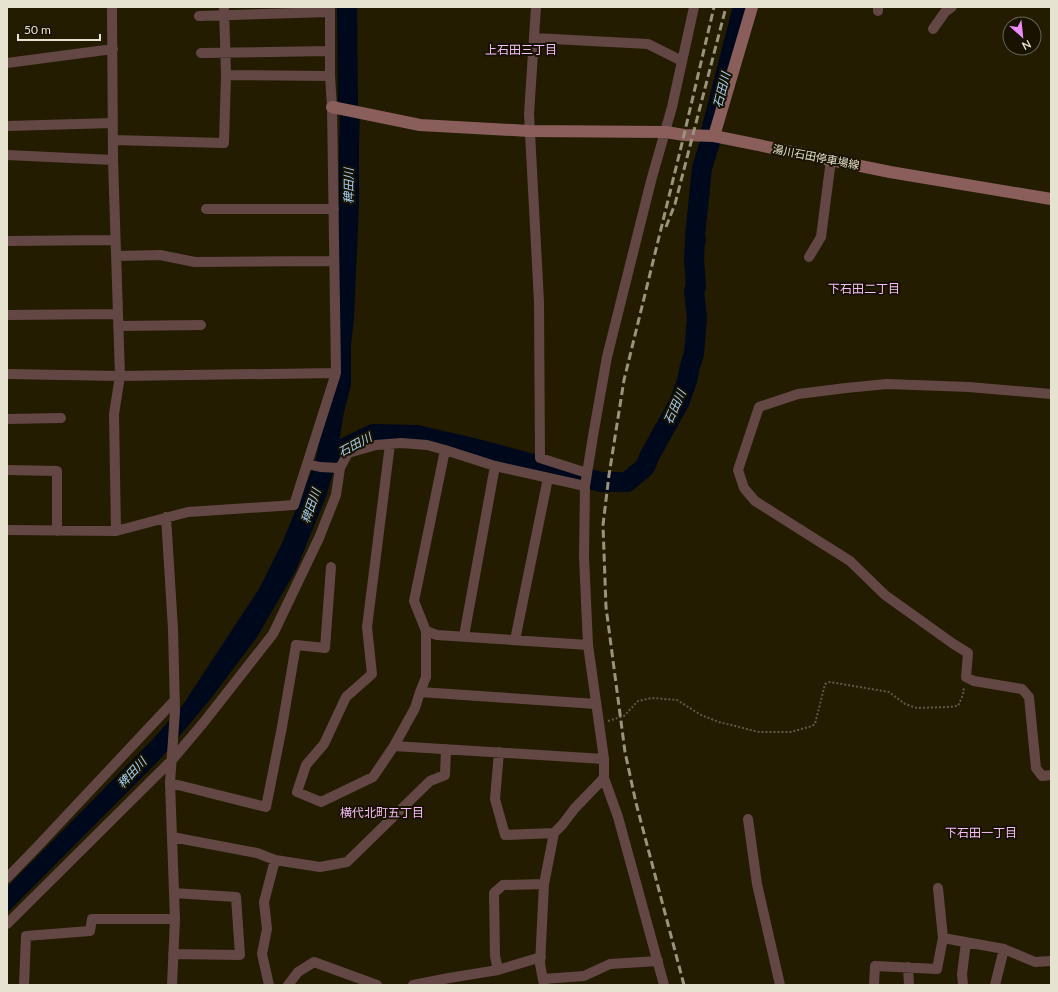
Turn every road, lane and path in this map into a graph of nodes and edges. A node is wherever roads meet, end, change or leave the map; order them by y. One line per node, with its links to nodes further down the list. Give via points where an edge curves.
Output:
1 (112, 7): 11 (street)
2 (536, 7): 10 (street)
3 (694, 7): 15 (street)
4 (752, 7): 24 (main road)
5 (952, 7): 9 (street, via 945,12)
6 (330, 10): 7 (street); 12 (street)
7 (225, 11): 8 (street); 14 (street)
8 (199, 16)
9 (933, 29)
10 (534, 38): 15 (street, via 648,44); 22 (street)
11 (113, 49): 16 (street); 20 (street)
12 (330, 51): 14 (street); 18 (street)
13 (201, 53): 14 (street)
14 (225, 53): 17 (street)
15 (682, 61): 23 (street)
16 (7, 63)
17 (226, 75): 18 (street); 25 (street, via 224,143)
18 (330, 76): 19 (street)
19 (332, 107): 22 (main road, 湯川石田停車場線, via 420,125); 31 (street)
20 (113, 123): 21 (street); 25 (street)
21 (7, 126)
22 (529, 131): 23 (main road, 湯川石田停車場線); 53 (street, via 539,302 540,458)
23 (666, 132): 24 (main road, 湯川石田停車場線); 53 (street, via 651,181 607,357)
24 (714, 136): 28 (main road, 湯川石田停車場線)
25 (113, 140): 27 (street)
26 (7, 155): 27 (street)
27 (113, 160): 32 (street)
28 (831, 160): 29 (main road, 湯川石田停車場線); 35 (street, via 822,237)
29 (1051, 199)
30 (206, 209): 31 (street)
31 (334, 209): 36 (street)
32 (115, 240): 33 (street); 34 (street)
33 (7, 241)
34 (116, 256): 36 (street, via 160,255 195,262); 37 (street)
35 (809, 257)
36 (334, 261): 41 (street)
37 (118, 314): 38 (street); 40 (street)
38 (7, 315)
39 (201, 325): 40 (street)
40 (118, 326): 43 (street)
41 (336, 373): 43 (street); 49 (street)
42 (7, 374): 43 (street)
43 (120, 376): 59 (street, via 114,414)
44 (1051, 394): 65 (street, via 970,387 887,384 798,394 759,407 738,470 744,488 755,501 850,561 884,595 968,653)
45 (61, 418): 46 (street)
46 (7, 419)
47 (390, 444): 48 (street, via 427,445); 51 (street, via 348,453); 70 (street, via 367,627 372,674 346,697 324,744 306,764 297,792 322,802 373,777)
48 (445, 450): 50 (street); 61 (street, via 414,601)
49 (307, 464): 51 (street); 56 (street, via 294,505 188,512)
50 (495, 466): 54 (street); 62 (street)
51 (340, 468): 73 (street, via 336,495 319,538 273,634 204,722)
52 (7, 470): 58 (street, via 57,471)
53 (587, 473): 55 (street)
54 (548, 478): 55 (street); 63 (street)
55 (585, 486): 64 (street, via 584,557)
56 (166, 517): 59 (street); 68 (street)
57 (7, 530): 58 (street)
58 (57, 531): 59 (street)
59 (116, 532)
60 (331, 567): 77 (street, via 324,648 296,645 266,807)
61 (426, 631): 62 (street, via 437,635); 66 (street, via 426,677)
62 (464, 636): 63 (street)
63 (515, 640): 64 (street)
64 (588, 645): 67 (street)
65 (966, 677): 69 (path, via 958,706 948,707 917,708 905,704 889,692 830,682 825,684 815,724 791,732 759,732 742,728 701,715 677,700 652,698 638,701 624,716); 75 (street, via 974,681 1022,689 1029,697 1036,768 1042,776)
66 (420, 692): 67 (street); 70 (street, via 415,708)
67 (596, 704): 69 (street)
68 (175, 706): 73 (street); 82 (street)
69 (599, 724): 74 (street)
70 (394, 746): 71 (street)
71 (446, 749): 72 (street); 81 (street, via 445,774 430,781 347,862 320,867)
72 (499, 752): 74 (street); 79 (street, via 495,799 505,835)
73 (172, 757): 77 (street); 87 (street)
74 (604, 759): 76 (street)
75 (1051, 775)
76 (604, 778): 79 (street); 93 (street, via 618,817)
77 (170, 783): 80 (street)
78 (748, 819): 105 (street, via 757,884)
79 (554, 833): 83 (street)
80 (172, 837): 81 (street, via 257,853); 85 (street)
81 (274, 860): 100 (street, via 264,902 266,929 262,954)
82 (7, 878)
83 (544, 884): 92 (street); 96 (street, via 503,885 494,893 495,956)
84 (938, 888): 88 (street)
85 (174, 893): 86 (street); 91 (street, via 236,897 240,954)
86 (175, 919): 91 (street); 98 (street, via 92,919 90,931 26,936)
87 (7, 924)
88 (943, 938): 89 (street); 95 (street, via 937,969)
89 (966, 942): 90 (street); 108 (street)
90 (1004, 949): 94 (street, via 1035,962); 109 (street)
91 (173, 954): 99 (street)
92 (541, 957): 96 (street); 97 (street)
93 (658, 960): 97 (street, via 610,964 584,976); 104 (street)
94 (1051, 961)
95 (908, 967): 106 (street, via 875,966); 107 (street)
96 (498, 970): 103 (street)
97 (544, 982)
98 (24, 985)
99 (172, 985)
100 (269, 985)
101 (288, 985): 102 (street, via 298,972 314,962)
102 (377, 985)
103 (413, 985)
104 (664, 985)
105 (780, 985)
106 (874, 985)
107 (909, 985)
108 (963, 985)
109 (995, 985)

